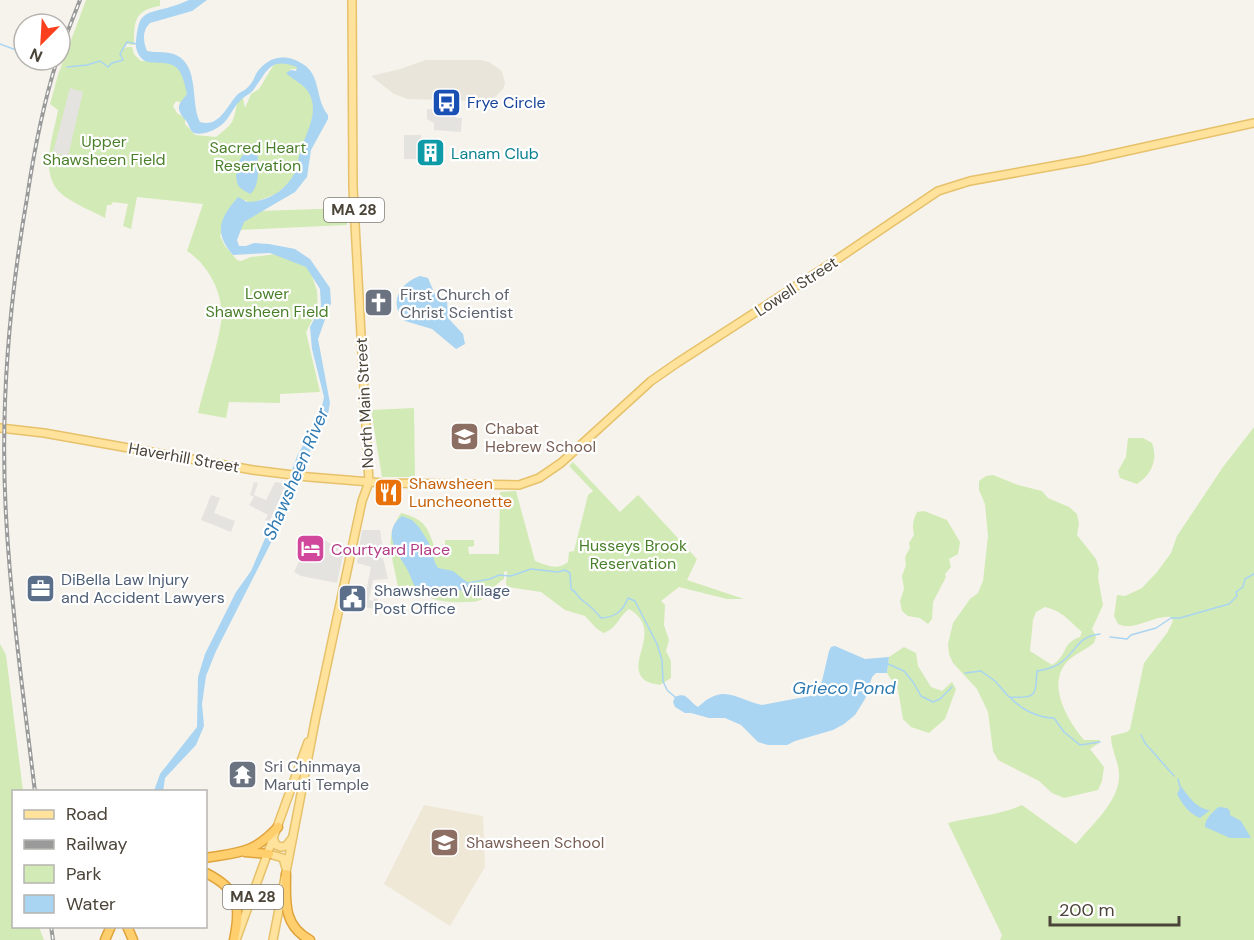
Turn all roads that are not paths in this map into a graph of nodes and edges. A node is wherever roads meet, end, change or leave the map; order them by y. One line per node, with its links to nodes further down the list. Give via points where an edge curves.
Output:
1 (352, 0): 4 (main road, North Main Street / MA 28, via 353,187)
2 (1254, 123): 4 (main road, Lowell Street, via 970,181 938,191 651,381 561,464 539,478 510,486)
3 (0, 428): 4 (main road, Haverhill Street, via 288,475)
4 (369, 482): 5 (main road, North Main Street / MA 28)
5 (316, 716): 6 (main road, MA 28); 7 (main road, North Main Street / MA 28)
6 (278, 827): 8 (main road, MA 28); 9 (highway, via 262,843)
7 (294, 835): 8 (main road, via 282,847); 12 (main road, North Main Street / MA 28)
8 (274, 840): 10 (main road, MA 28)
9 (242, 852): 10 (highway); 11 (highway)
10 (268, 855): 12 (main road, via 284,859); 14 (main road, MA 28)
11 (207, 858)
12 (286, 873): 15 (main road, North Main Street / MA 28); 16 (highway, via 288,918 298,933)
13 (207, 874): 14 (highway, via 223,884 234,898 238,916)
14 (235, 940)
15 (273, 940)
16 (310, 940)

